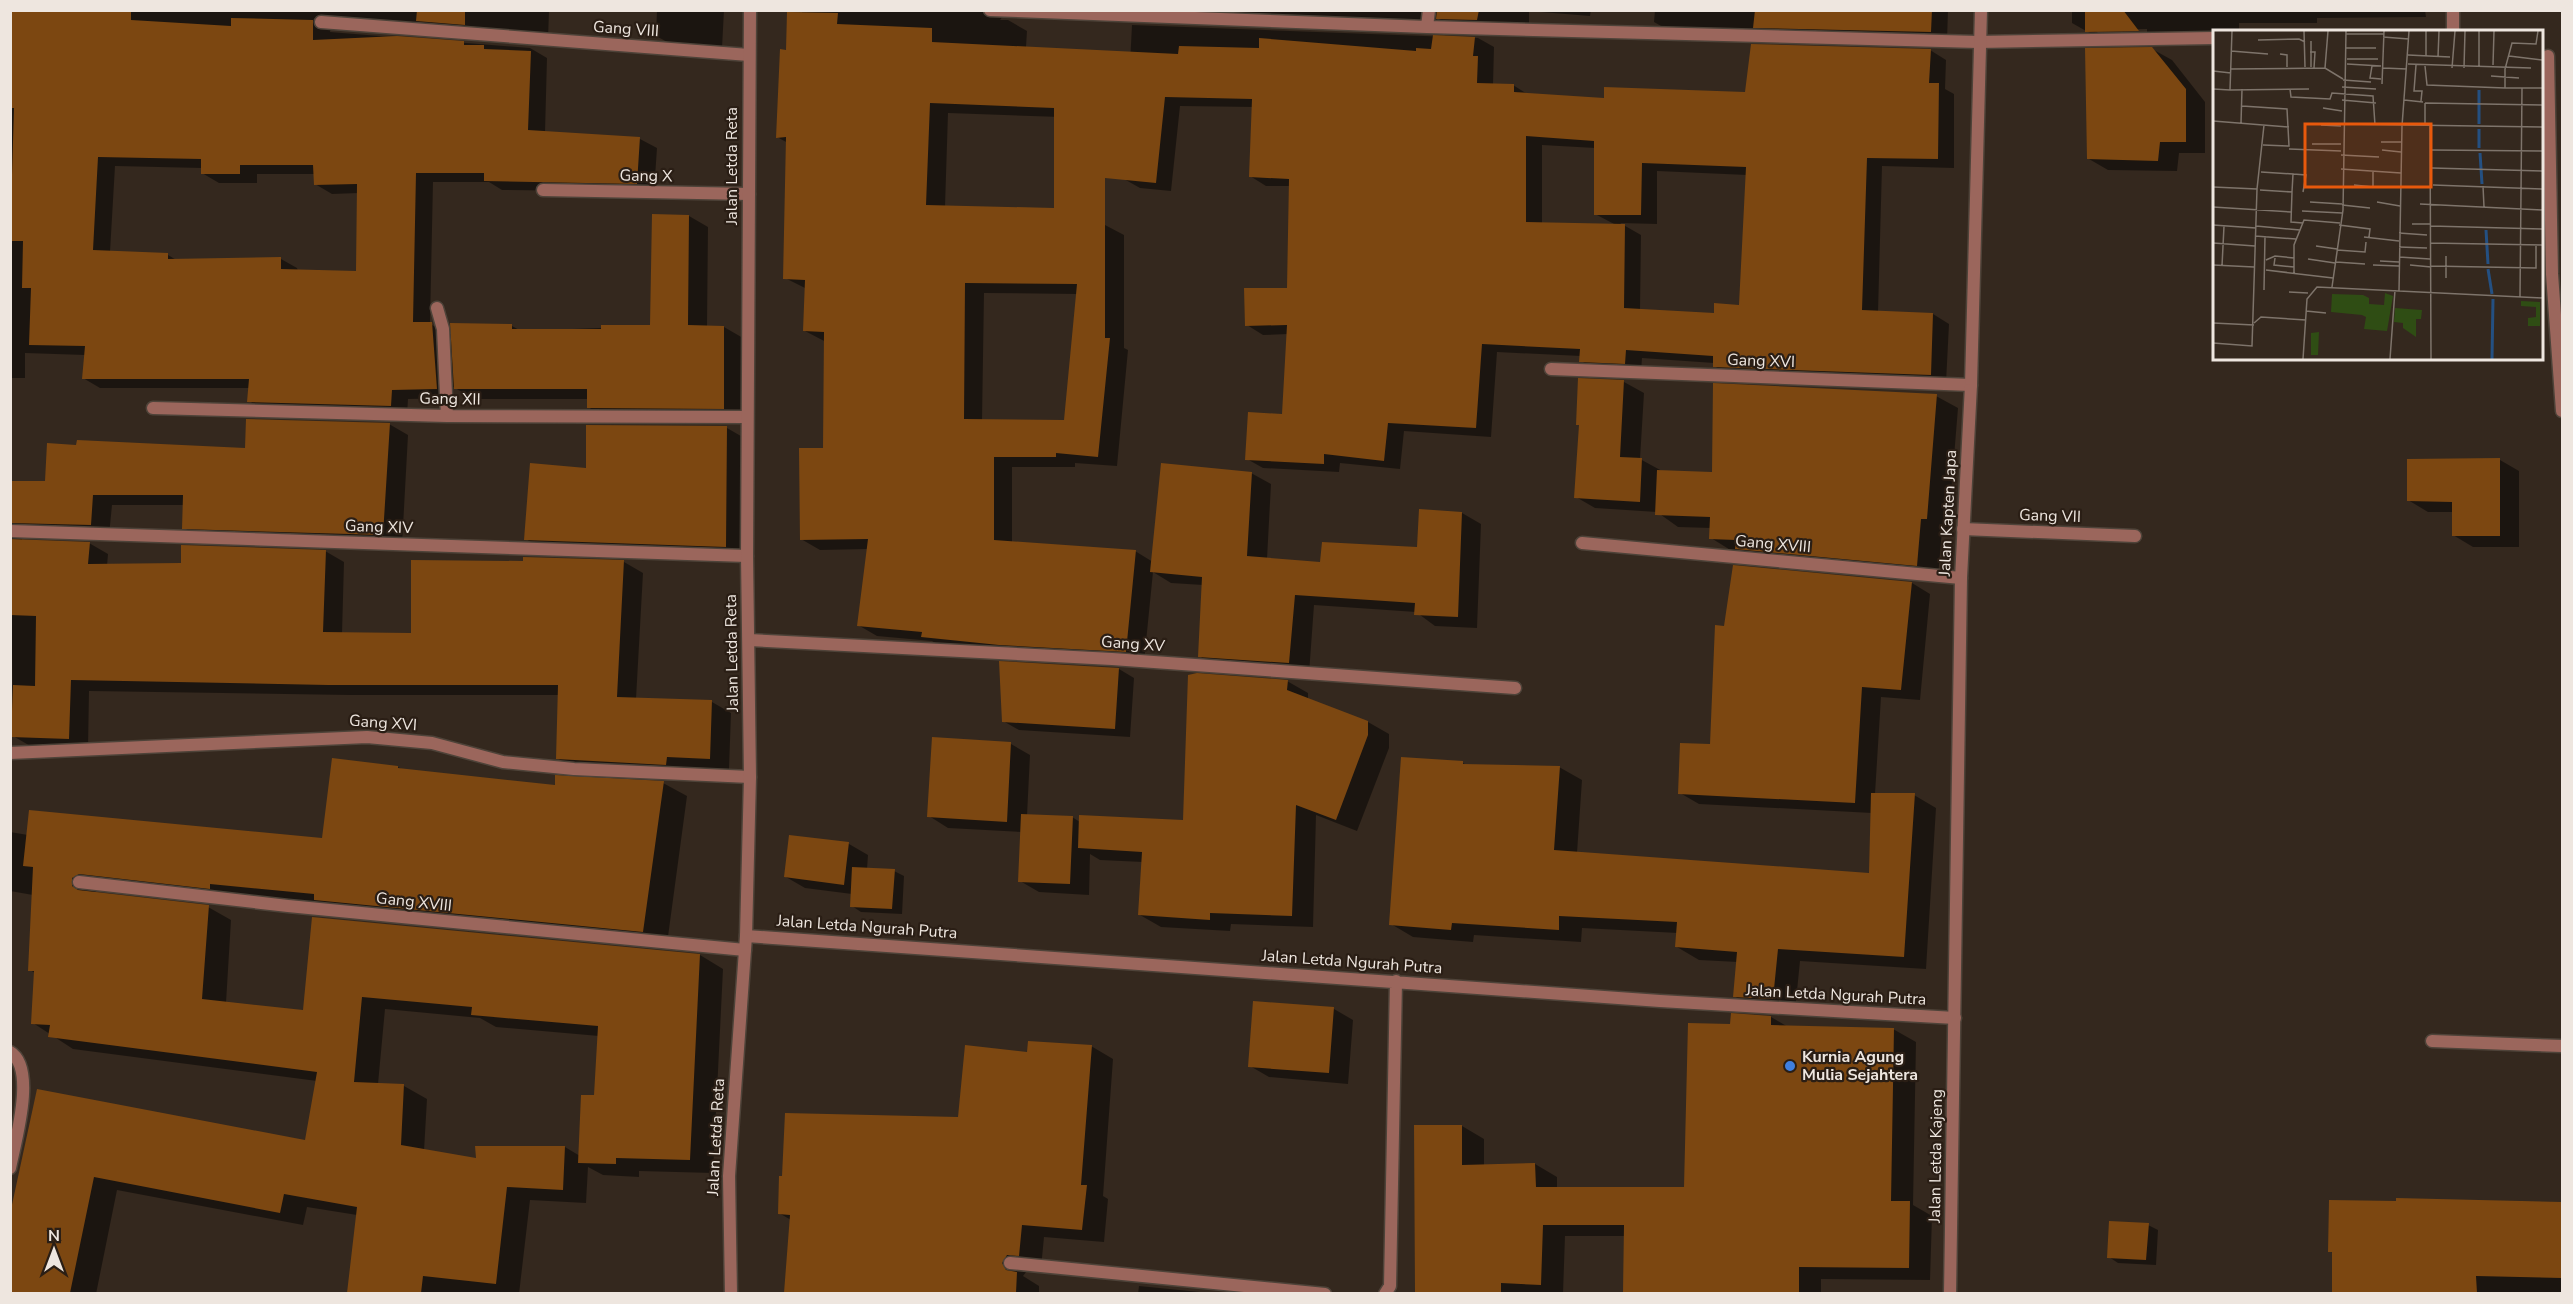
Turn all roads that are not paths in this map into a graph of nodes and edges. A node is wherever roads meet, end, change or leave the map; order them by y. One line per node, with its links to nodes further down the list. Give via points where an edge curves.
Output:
1 (750, 10): 12 (street, Jalan Letda Reta)
2 (990, 10): 7 (street)
3 (1429, 10): 7 (street)
4 (1981, 10): 10 (street, Jalan Kapten Japa)
5 (2453, 10): 8 (street)
6 (321, 22): 12 (street, Gang VIII)
7 (1427, 27): 10 (street)
8 (2453, 30)
9 (2213, 38): 10 (street)
10 (1978, 42): 18 (street, Jalan Kapten Japa)
11 (2545, 54): 13 (street); 20 (street, via 2552,274)
12 (749, 55): 15 (street, Jalan Letda Reta)
13 (2562, 56)
14 (543, 190): 15 (street, Gang X)
15 (749, 194): 22 (street, Jalan Letda Reta)
16 (436, 308): 21 (street, via 443,329)
17 (1551, 369): 18 (street, Gang XVI)
18 (1971, 385): 23 (street, Jalan Kapten Japa)
19 (153, 408): 21 (street, Gang XII)
20 (2562, 411)
21 (447, 416): 22 (street, Gang XII)
22 (747, 417): 27 (street, Jalan Letda Reta)
23 (1963, 529): 25 (street, Gang VII); 28 (street, Jalan Kapten Japa)
24 (10, 531): 27 (street, Gang XIV)
25 (2135, 536)
26 (1582, 543): 28 (street, Gang XVIII)
27 (747, 556): 29 (street, Jalan Letda Reta)
28 (1961, 578): 37 (street, Jalan Kapten Japa)
29 (749, 640): 30 (street, Gang XV, via 1112,659); 32 (street, Jalan Letda Reta)
30 (1515, 687)
31 (10, 753): 32 (street, Gang XVI, via 367,737 432,743 502,762 574,770)
32 (750, 777): 34 (street, Jalan Letda Reta)
33 (79, 882): 35 (street, Gang XVIII)
34 (746, 936): 35 (street, Jalan Letda Reta); 36 (street, Jalan Letda Ngurah Putra)
35 (745, 950): 43 (street, Jalan Letda Reta, via 729,1176)
36 (1396, 981): 37 (street, Jalan Letda Ngurah Putra); 45 (street, via 1390,1286)
37 (1954, 1018): 46 (street, Jalan Letda Kajeng)
38 (2432, 1041): 39 (street)
39 (2562, 1046)
40 (10, 1052): 41 (street, via 18,1056 23,1067 21,1108)
41 (10, 1168)
42 (1010, 1263): 44 (street)
43 (731, 1293)
44 (1324, 1293)
45 (1385, 1293)
46 (1950, 1293)

